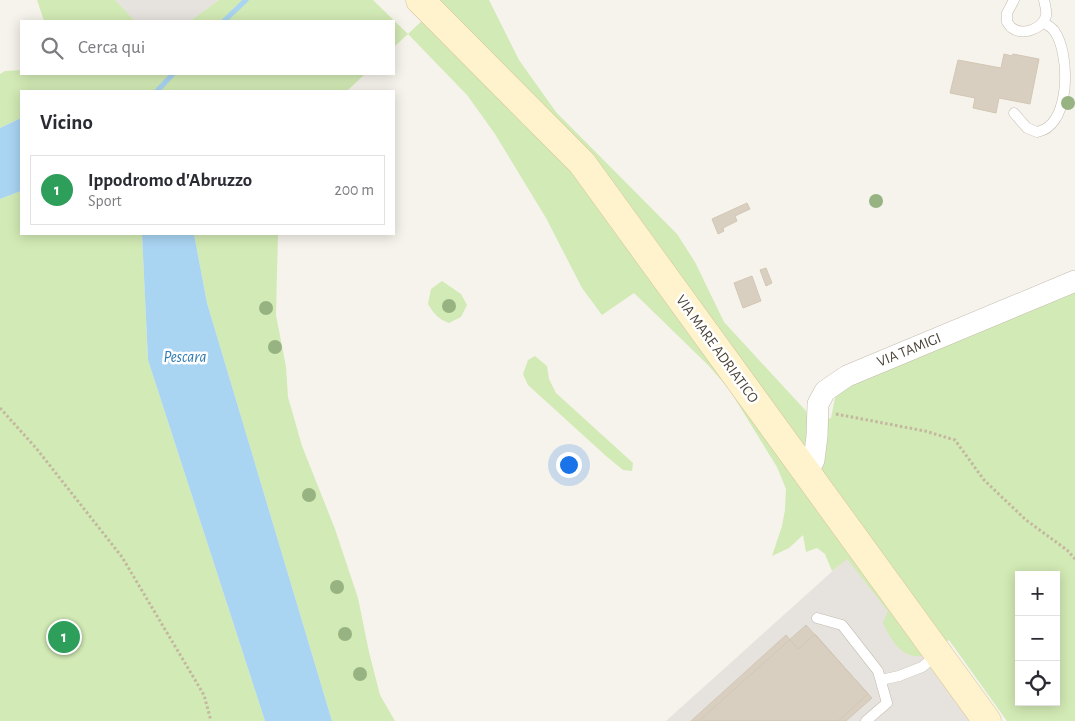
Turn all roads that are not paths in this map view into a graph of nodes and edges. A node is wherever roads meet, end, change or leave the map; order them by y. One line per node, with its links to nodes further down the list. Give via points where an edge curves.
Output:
1 (420, 0): 7 (main road, VIA MARE ADRIATICO, via 582,163)
2 (1014, 0): 4 (lane, via 1007,14 1007,22 1012,28 1034,30)
3 (1044, 0): 4 (lane, via 1046,14)
4 (1043, 22): 5 (lane, via 1055,32 1064,55 1064,95 1058,114 1048,127 1037,132 1027,128)
5 (1014, 113)
6 (1075, 281): 7 (street, VIA TAMIGI, via 848,376 825,391 818,404 814,460)
7 (808, 473): 9 (main road, VIA MARE ADRIATICO)
8 (817, 618): 10 (lane, via 842,625 878,671)
9 (938, 653): 10 (lane, via 922,667); 12 (main road, VIA MARE ADRIATICO)
10 (881, 680): 11 (lane, via 886,703)
11 (866, 721)
12 (987, 721)

